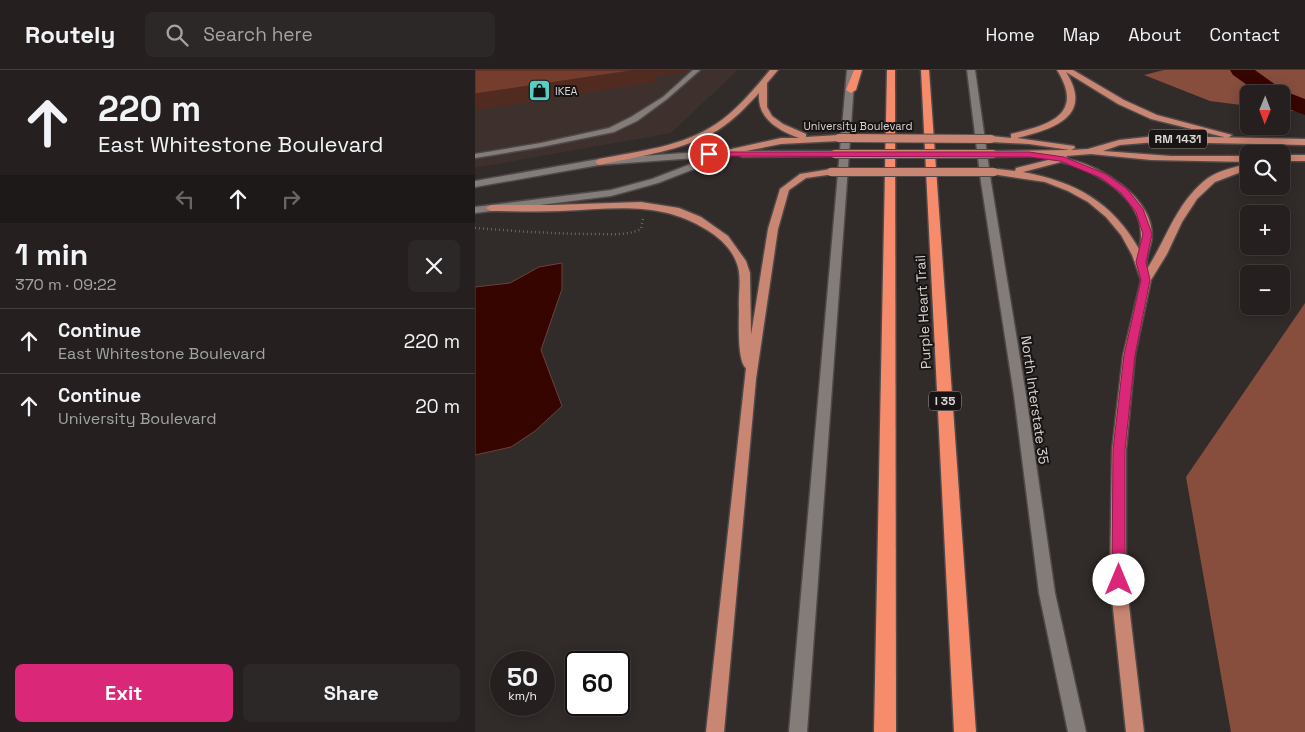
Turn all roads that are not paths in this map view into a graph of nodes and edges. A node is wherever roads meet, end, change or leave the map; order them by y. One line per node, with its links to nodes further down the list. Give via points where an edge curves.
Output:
1 (697, 70): 19 (lane, via 665,98 611,130)
2 (774, 70): 10 (main road)
3 (851, 70): 11 (main road)
4 (858, 70): 11 (highway)
5 (891, 70): 35 (highway)
6 (925, 70): 36 (highway, Purple Heart Trail / I 35)
7 (971, 70): 37 (main road, North Interstate 35, via 1047,594)
8 (1061, 70): 13 (main road, via 1071,83 1073,96 1067,113 1039,130)
9 (1068, 70): 14 (main road, via 1121,102 1154,117)
10 (763, 83): 12 (main road, via 762,102 768,116 793,133); 24 (main road, via 726,120 710,131 682,142)
11 (851, 90): 34 (main road)
12 (815, 138): 13 (main road, University Boulevard / RM 1431, bridge); 17 (main road, University Boulevard / RM 1431, via 781,140)
13 (991, 139): 16 (main road, RM 1431, via 1042,143)
14 (1268, 142): 15 (main road, RM 1431); 16 (main road, RM 1431, via 1136,140)
15 (1305, 142)
16 (1089, 152): 18 (main road, RM 1431); 20 (main road, RM 1431, via 1138,157); 23 (main road)
17 (727, 153): 18 (main road, University Boulevard / RM 1431, bridge); 24 (main road, University Boulevard); 28 (main road, University Boulevard, via 664,178 611,193)
18 (1029, 154): 23 (main road)
19 (475, 156)
20 (1240, 158)
21 (1290, 158): 22 (main road)
22 (1305, 158)
23 (1061, 159): 26 (main road); 30 (main road, via 1103,176 1124,191 1140,211 1147,234)
24 (599, 162): 27 (main road, University Boulevard)
25 (1240, 169): 31 (main road, via 1212,180 1194,196)
26 (996, 172): 30 (main road, via 1016,172 1047,179 1095,201 1115,220); 32 (main road, bridge, via 831,172 803,176 793,182 783,192 773,229)
27 (475, 184)
28 (491, 208): 29 (main road, University Boulevard); 32 (main road, via 550,209 638,204 687,213 707,224 737,252 744,269 745,337)
29 (475, 210)
30 (1141, 262): 31 (main road)
31 (1146, 280): 38 (main road, via 1129,355 1119,450 1119,580)
32 (750, 379): 33 (main road)
33 (715, 732)
34 (798, 732)
35 (885, 732)
36 (965, 732)
37 (1077, 732)
38 (1135, 732)

